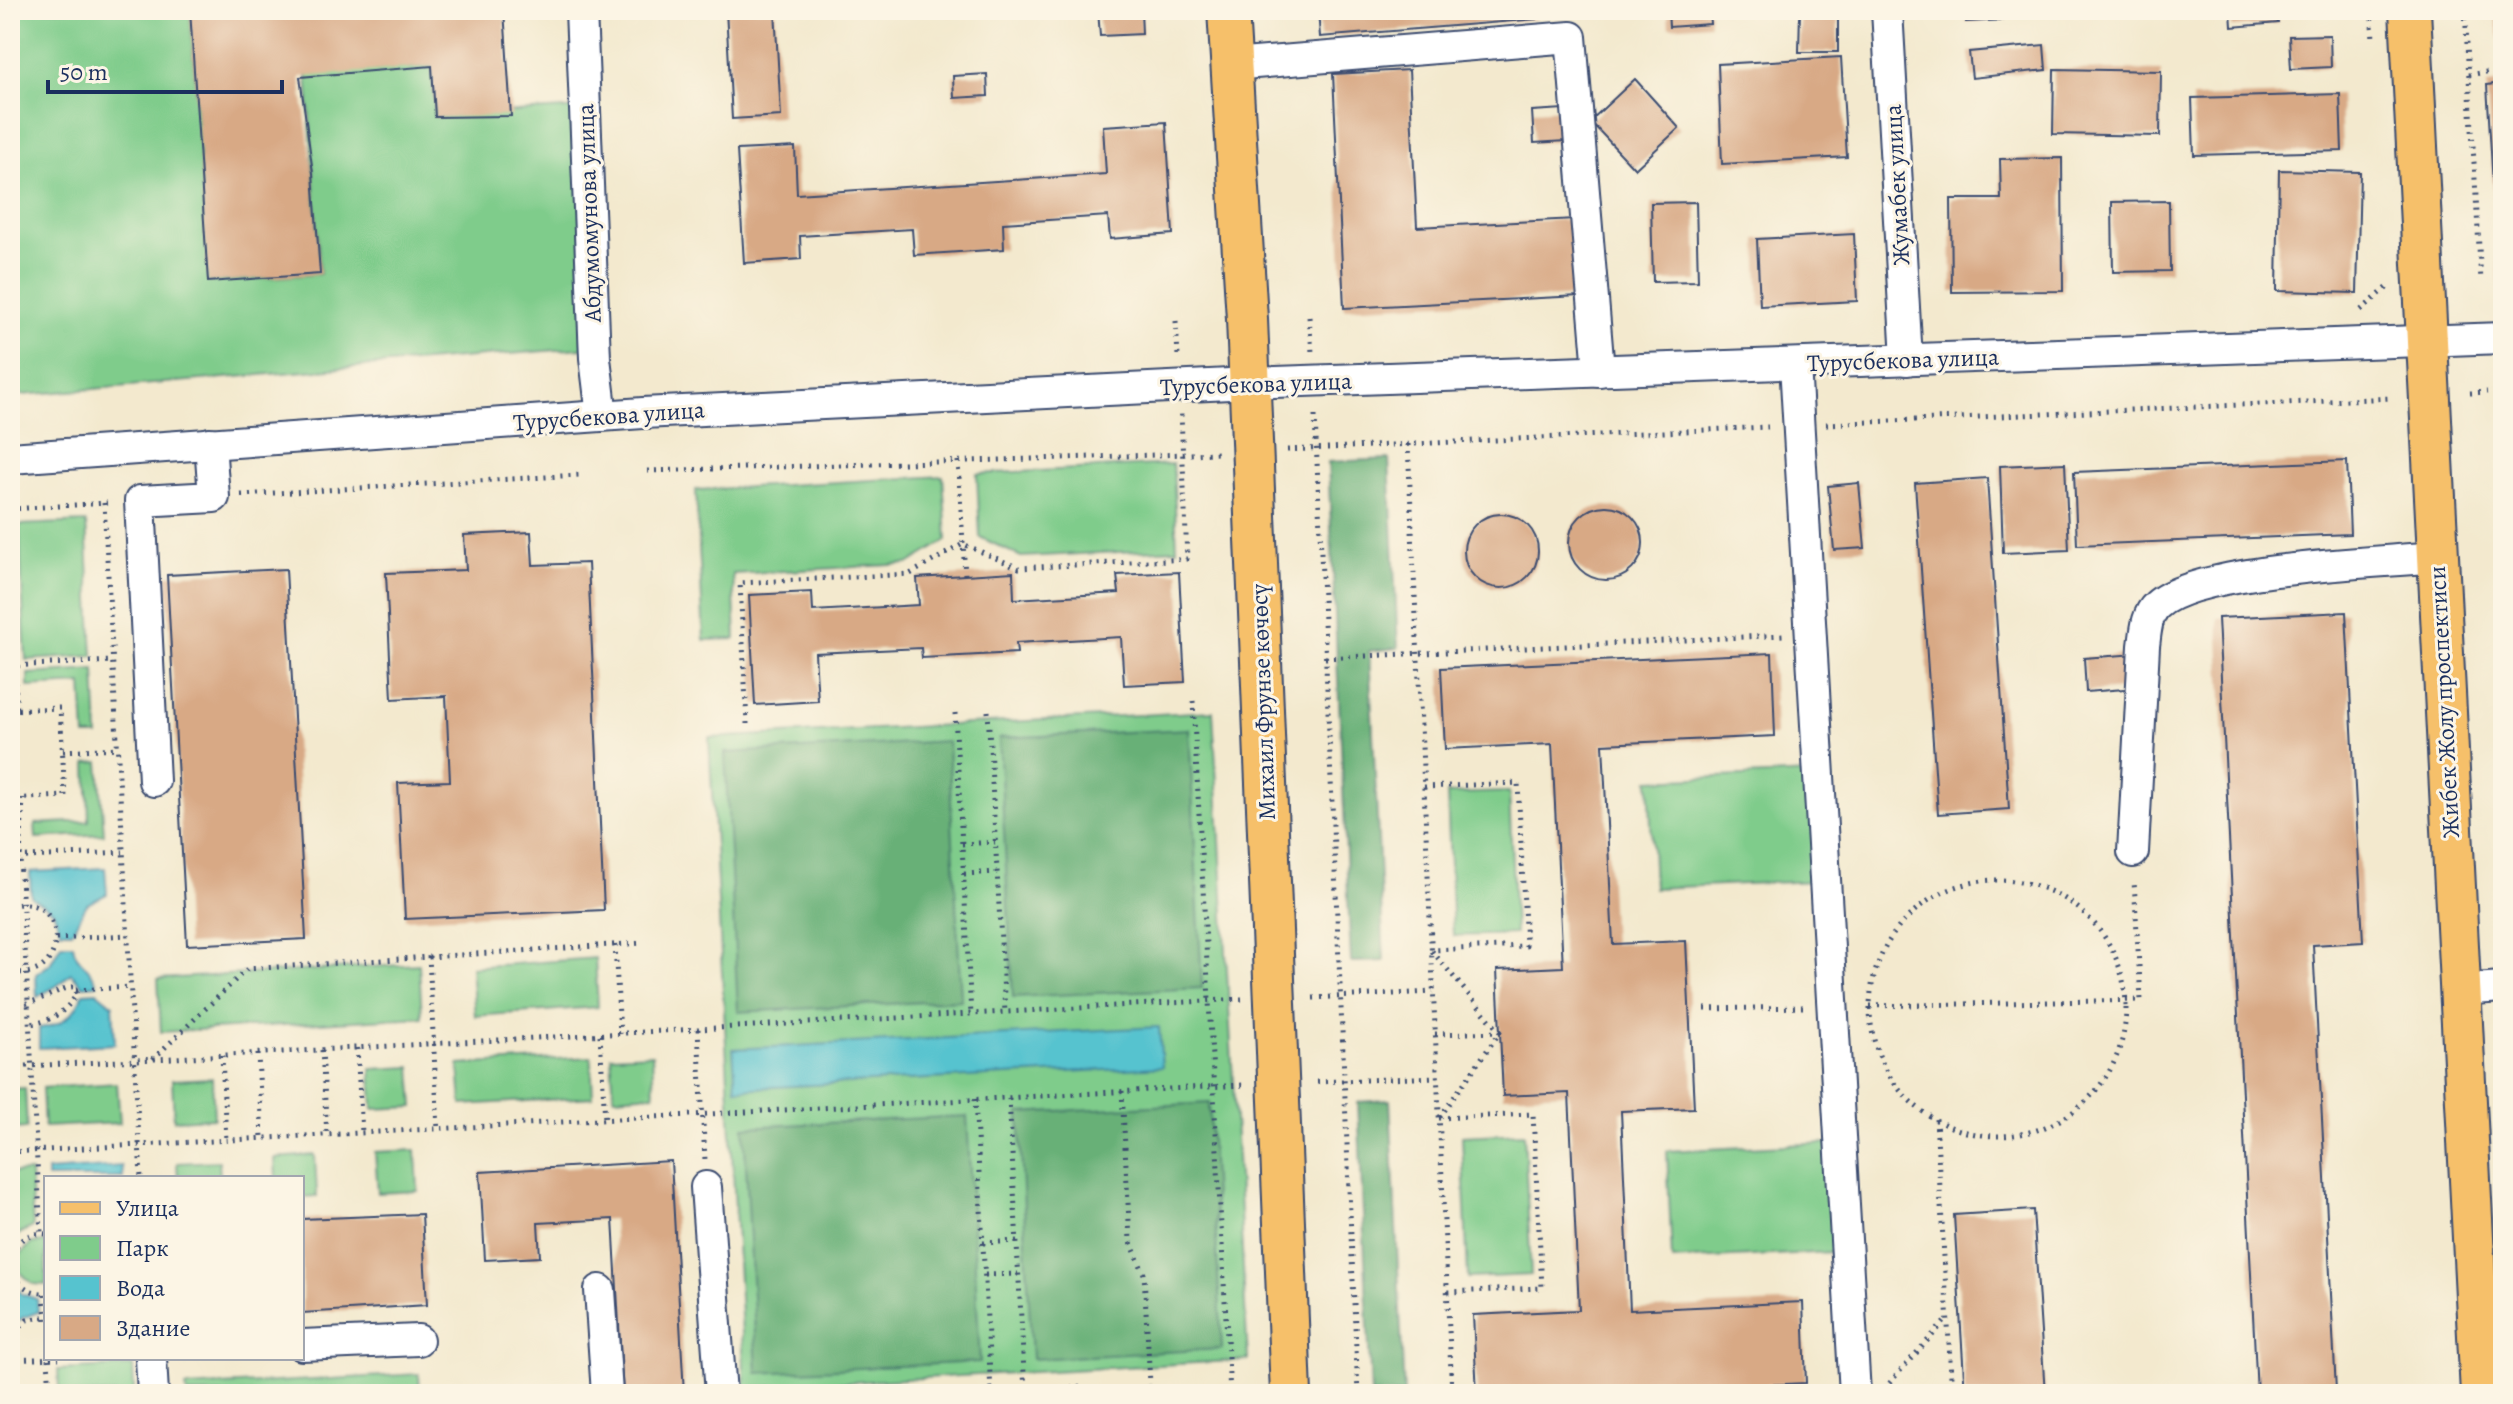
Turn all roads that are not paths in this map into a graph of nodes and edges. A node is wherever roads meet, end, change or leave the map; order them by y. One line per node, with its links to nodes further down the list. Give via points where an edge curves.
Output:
1 (581, 10): 12 (street, Абдумомунова улица)
2 (1228, 10): 5 (main road, Михаил Фрунзе көчөсү)
3 (1887, 10): 8 (street, Жумабек улица)
4 (2410, 10): 7 (main road, Жибек Жолу проспектиси)
5 (1231, 65): 10 (street, via 1571,37); 11 (main road, Михаил Фрунзе көчөсү)
6 (2503, 338): 7 (street, Турусбекова улица)
7 (2425, 341): 8 (street, Турусбекова улица); 15 (main road, Жибек Жолу проспектиси)
8 (1907, 360): 9 (street, Турусбекова улица)
9 (1795, 364): 10 (street, Турусбекова улица); 29 (street)
10 (1599, 371): 11 (street, Турусбекова улица)
11 (1250, 383): 12 (street, Турусбекова улица); 28 (main road, Михаил Фрунзе көчөсү)
12 (602, 416): 13 (street, Турусбекова улица)
13 (210, 443): 14 (street, Турусбекова улица); 16 (street, via 214,497 140,501)
14 (10, 458)
15 (2436, 557): 17 (street, via 2244,577 2172,596 2154,607 2144,646); 19 (main road, Жибек Жолу проспектиси)
16 (154, 781)
17 (2133, 852)
18 (2503, 987): 19 (street)
19 (2459, 990): 30 (main road, Жибек Жолу проспектиси)
20 (706, 1187): 27 (street)
21 (600, 1290): 26 (street)
22 (418, 1340): 23 (street)
23 (304, 1345)
24 (151, 1360): 25 (street)
25 (153, 1394)
26 (607, 1394)
27 (721, 1394)
28 (1291, 1394)
29 (1855, 1394)
30 (2481, 1394)

